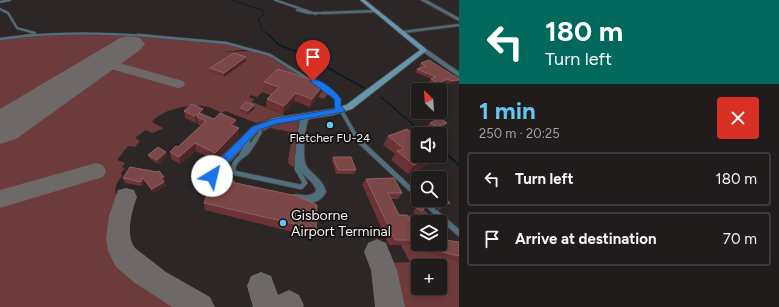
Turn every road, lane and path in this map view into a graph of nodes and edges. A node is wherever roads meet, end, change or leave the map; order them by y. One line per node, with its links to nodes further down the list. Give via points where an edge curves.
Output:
1 (10, 0): 5 (lane)
2 (275, 0): 10 (lane)
3 (362, 0): 8 (street)
4 (423, 0): 11 (street)
5 (0, 2)
6 (0, 9): 14 (lane, via 8,12 15,26 22,30)
7 (297, 10): 10 (lane)
8 (377, 11): 9 (street); 13 (street)
9 (324, 13): 10 (lane)
10 (316, 14)
11 (459, 20)
12 (459, 24): 13 (street)
13 (403, 32): 16 (street)
14 (44, 34): 15 (lane); 18 (lane, via 124,34 242,46 270,55 324,88 338,99 338,107)
15 (0, 39)
16 (424, 50): 17 (street); 18 (street, via 356,103)
17 (459, 75)
18 (341, 110): 19 (street); 26 (lane, via 360,142)
19 (318, 114): 20 (street, via 274,121); 22 (street, via 304,120)
20 (260, 126): 21 (street); 23 (lane, via 260,134 247,152)
21 (246, 136): 23 (lane, via 248,145); 24 (street)
22 (301, 140): 23 (lane, via 296,164 305,183 301,187 235,173 232,169); 27 (street, via 300,161 318,184 321,192 319,196 310,200)
23 (240, 156)
24 (214, 171): 25 (street, via 212,176 215,181)
25 (240, 186)
26 (411, 189)
27 (289, 196)
28 (430, 207): 29 (lane)
29 (459, 233)

